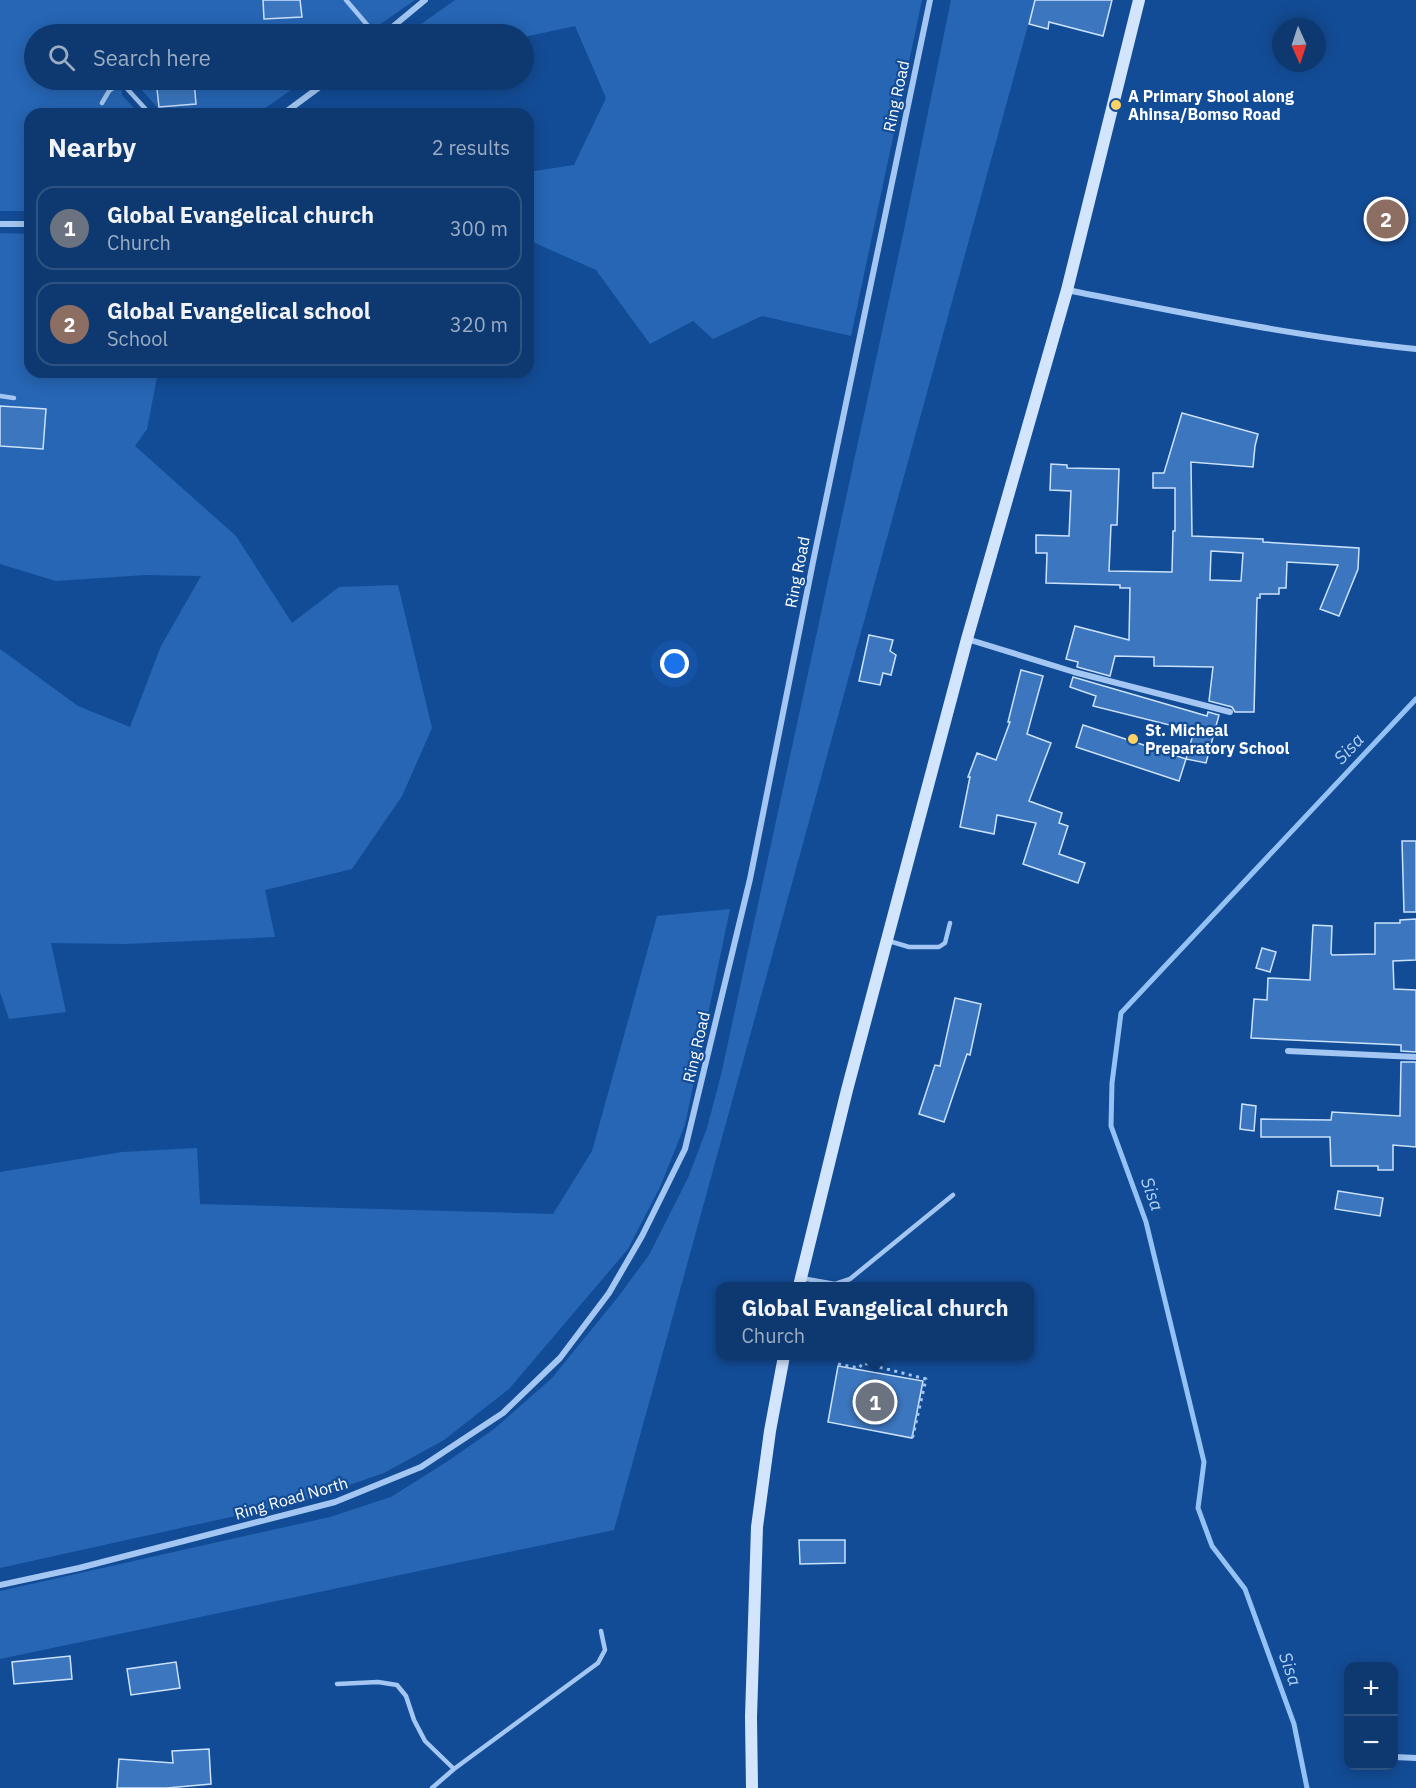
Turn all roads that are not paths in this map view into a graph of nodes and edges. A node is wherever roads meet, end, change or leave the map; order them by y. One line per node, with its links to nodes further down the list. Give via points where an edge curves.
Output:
1 (346, 0): 5 (lane)
2 (425, 0): 6 (street)
3 (930, 0): 25 (street, Ring Road, via 750,879)
4 (1139, 0): 15 (street)
5 (366, 24)
6 (396, 24)
7 (110, 90): 10 (lane)
8 (130, 90): 11 (lane)
9 (315, 90): 12 (street)
10 (102, 103)
11 (145, 108)
12 (291, 108)
13 (0, 224): 14 (street)
14 (24, 224)
15 (1067, 290): 16 (street, via 1255,327); 19 (street)
16 (1416, 349)
17 (0, 396): 18 (lane)
18 (14, 398)
19 (968, 639): 20 (street, via 1074,672); 22 (street)
20 (1230, 712)
21 (950, 924): 22 (lane, via 945,943 939,948 909,947)
22 (887, 940): 27 (street)
23 (1288, 1050): 24 (street)
24 (1416, 1057)
25 (685, 1149): 30 (street, Ring Road North, via 609,1293 560,1358 503,1413 421,1467 335,1502)
26 (953, 1195): 28 (lane, via 850,1279)
27 (800, 1282)
28 (841, 1282)
29 (783, 1360): 37 (street, via 757,1527)
30 (0, 1585)
31 (601, 1631): 35 (lane, via 605,1650 598,1663)
32 (337, 1684): 35 (lane, via 397,1685 406,1696 425,1741)
33 (1398, 1757): 34 (street)
34 (1416, 1758)
35 (454, 1769): 36 (lane)
36 (432, 1788)
37 (752, 1788)

